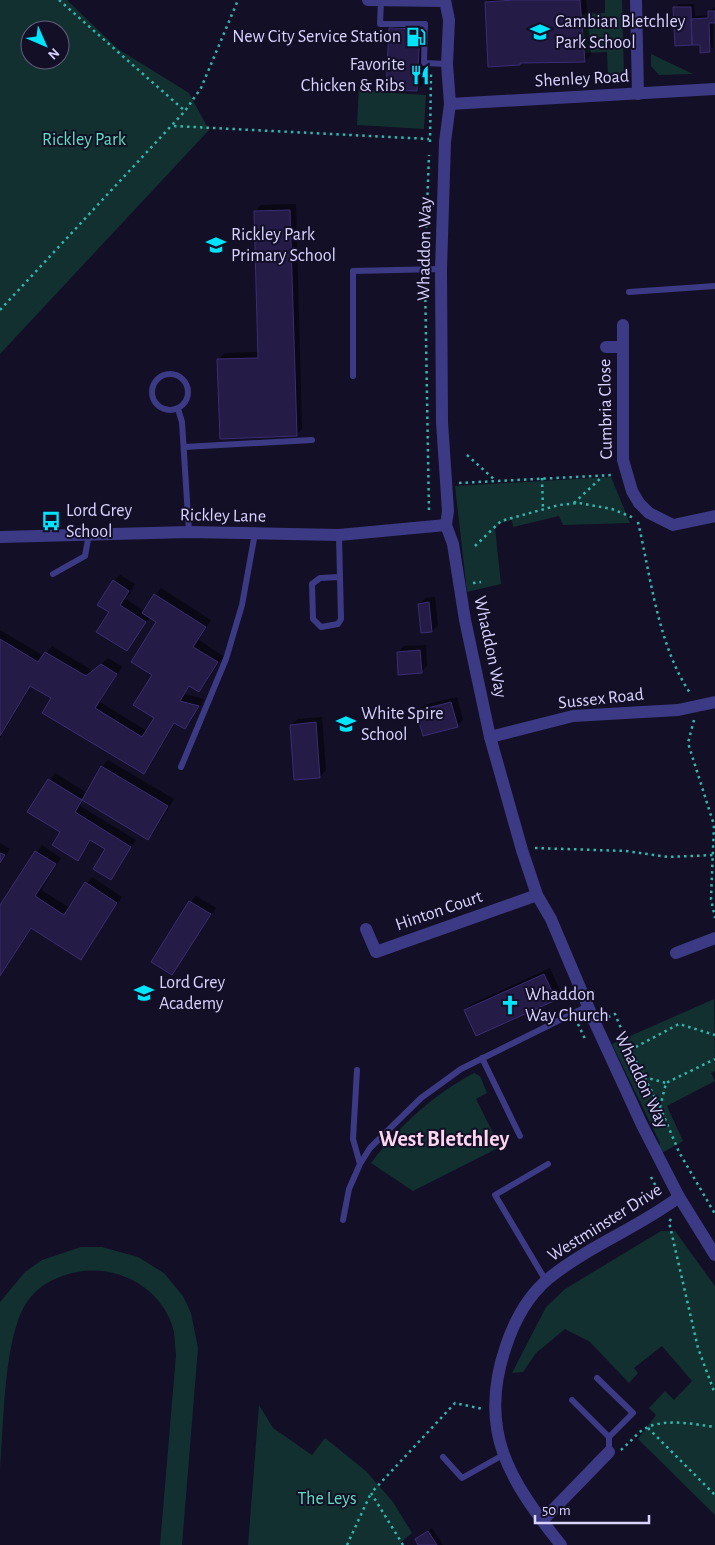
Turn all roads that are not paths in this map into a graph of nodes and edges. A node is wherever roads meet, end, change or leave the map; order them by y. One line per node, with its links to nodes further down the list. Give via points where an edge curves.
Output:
1 (368, 0): 2 (street)
2 (381, 0): 4 (street); 5 (lane, via 380,24 425,24 424,63)
3 (636, 0): 7 (street)
4 (444, 1): 5 (street, Whaddon Way, via 449,20)
5 (447, 64): 8 (street, Whaddon Way)
6 (715, 89): 7 (street, Shenley Road)
7 (638, 94): 8 (street, Shenley Road)
8 (450, 104): 9 (street, Whaddon Way, via 445,142)
9 (441, 269): 15 (lane, via 353,271); 20 (street, Whaddon Way)
10 (715, 286): 11 (lane)
11 (629, 292)
12 (623, 326): 14 (street, Cumbria Close)
13 (606, 347): 14 (street, Cumbria Close)
14 (623, 347): 19 (street, Cumbria Close, via 623,460 639,503 660,520 673,525)
15 (353, 376)
16 (178, 409): 16 (lane, via 185,402 187,384 180,376 162,375 154,382 153,400 159,407); 18 (lane)
17 (312, 440): 18 (lane)
18 (184, 447): 21 (lane)
19 (715, 516)
20 (446, 525): 24 (street, Rickley Lane); 29 (street, Whaddon Way, via 453,544 465,620)
21 (189, 532): 22 (street, Rickley Lane); 23 (street, Rickley Lane)
22 (255, 533): 24 (street, Rickley Lane); 30 (lane, via 242,605 226,659)
23 (89, 534): 25 (street, Rickley Lane); 26 (lane, via 85,556)
24 (339, 535): 27 (lane)
25 (0, 537)
26 (53, 574)
27 (339, 577): 27 (lane, via 320,578 312,584 313,619 321,627 338,624 341,619)
28 (715, 702): 29 (street, Sussex Road, via 678,710 573,716)
29 (490, 737): 31 (street, Whaddon Way)
30 (180, 767)
31 (537, 895): 32 (street, Hinton Court, via 376,952); 35 (street, Whaddon Way, via 551,919)
32 (366, 929)
33 (715, 938): 34 (street)
34 (676, 953)
35 (588, 1006): 36 (lane); 41 (street, Whaddon Way)
36 (482, 1058): 38 (lane); 39 (lane, via 443,1080 421,1098 370,1148)
37 (356, 1070): 39 (lane, via 353,1139)
38 (520, 1136)
39 (360, 1164): 42 (lane, via 349,1189)
40 (548, 1164): 44 (lane, via 495,1195)
41 (679, 1197): 43 (street, Whaddon Way); 44 (street, Westminster Drive)
42 (343, 1220)
43 (715, 1255)
44 (546, 1281): 49 (street, Westminster Drive, via 522,1310 498,1369 493,1412)
45 (597, 1378): 47 (lane, via 633,1413)
46 (572, 1400): 47 (lane)
47 (609, 1437): 48 (lane)
48 (609, 1452): 51 (street)
49 (503, 1455): 50 (lane, via 462,1478); 51 (street, Westminster Drive, via 517,1486)
50 (442, 1457)
51 (542, 1521): 52 (street, Westminster Drive)
52 (562, 1545)

